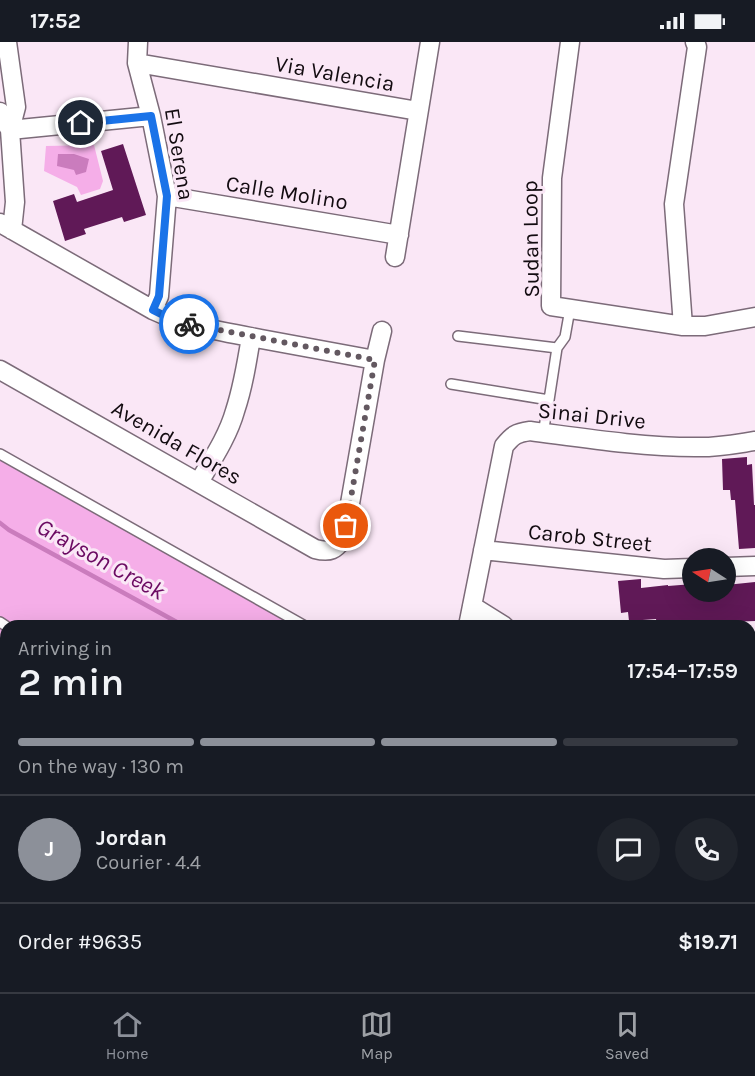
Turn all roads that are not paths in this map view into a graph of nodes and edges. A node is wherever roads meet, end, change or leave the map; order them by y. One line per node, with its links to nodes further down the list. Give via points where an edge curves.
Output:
1 (7, 42): 10 (street, via 16,107)
2 (138, 42): 6 (street, El Serena)
3 (430, 42): 7 (street)
4 (570, 42): 15 (street, Sudan Loop, via 552,178 551,306)
5 (695, 42): 18 (street, via 674,204)
6 (138, 63): 7 (street, Via Valencia); 9 (street, El Serena)
7 (418, 111): 13 (street)
8 (0, 112): 10 (street)
9 (151, 116): 10 (street); 11 (street, El Serena)
10 (10, 129): 12 (street, via 15,202)
11 (167, 196): 13 (street, Calle Molino); 16 (street, El Serena, via 159,296)
12 (6, 226): 16 (street)
13 (399, 235): 14 (street)
14 (395, 257)
15 (570, 309): 18 (street, Sudan Loop); 22 (lane, via 565,337)
16 (153, 310): 21 (street, via 187,324)
17 (755, 317): 18 (street, Sudan Loop)
18 (683, 326)
19 (382, 331): 23 (street)
20 (458, 336): 22 (lane)
21 (250, 337): 23 (street); 30 (street, via 235,413)
22 (557, 348): 26 (lane)
23 (375, 360): 30 (street, Avenida Flores, via 344,538 337,547 315,549)
24 (0, 370): 30 (street, Avenida Flores)
25 (451, 384): 26 (lane)
26 (549, 400): 27 (lane)
27 (543, 433): 28 (street, Sinai Drive, via 697,448); 31 (street, Sinai Drive, via 520,433 504,446)
28 (755, 441)
29 (0, 454): 36 (lane)
30 (199, 482)
31 (483, 550): 34 (street, Carob Street); 35 (street, Sinai Drive)
32 (755, 566): 33 (street)
33 (736, 567)
34 (682, 568)
35 (472, 606): 37 (street, Sinai Drive); 38 (street)
36 (294, 620)
37 (469, 620)
38 (494, 620)

